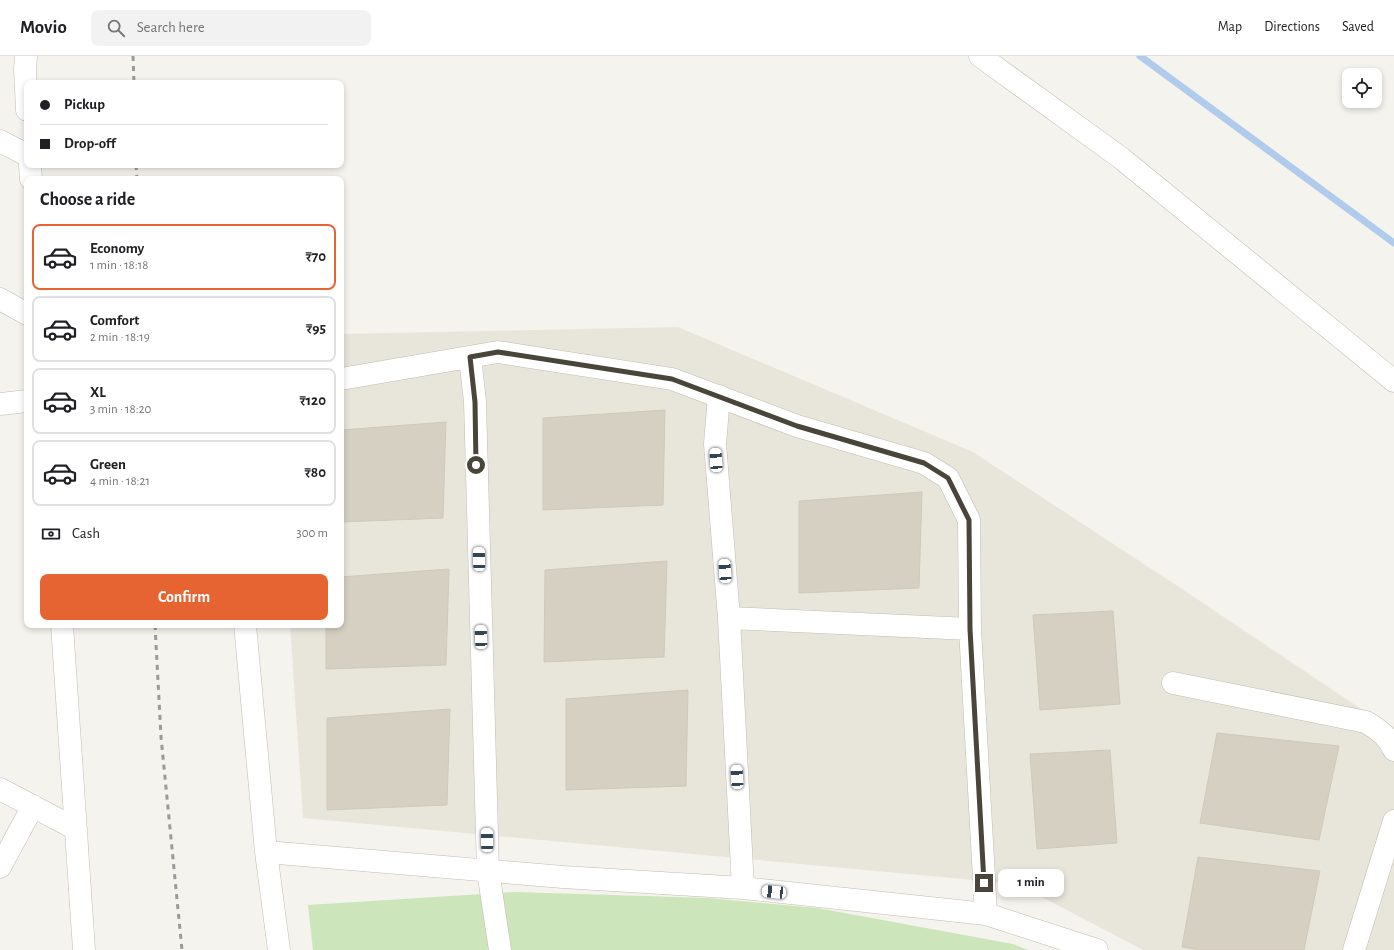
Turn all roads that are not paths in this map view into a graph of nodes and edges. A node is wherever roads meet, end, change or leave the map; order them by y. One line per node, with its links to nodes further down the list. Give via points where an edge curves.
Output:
1 (26, 56): 3 (street)
2 (980, 56): 10 (street, via 1121,158)
3 (26, 80)
4 (0, 141): 5 (street)
5 (24, 153)
6 (0, 299): 7 (street)
7 (24, 312)
8 (470, 357): 9 (street); 11 (street, via 498,352 672,379); 26 (street, via 475,402)
9 (344, 379)
10 (1394, 381)
11 (718, 396): 14 (street, via 715,444); 17 (street, via 797,426 924,463 948,478 969,520)
12 (24, 400): 13 (street)
13 (0, 404)
14 (729, 618): 17 (street); 27 (street)
15 (62, 628): 23 (street)
16 (246, 628): 24 (street)
17 (970, 629): 28 (street)
18 (1173, 683): 19 (street, via 1366,722 1392,743)
19 (1394, 750)
20 (0, 789): 21 (street)
21 (32, 806): 23 (street); 25 (street)
22 (1394, 821): 33 (street)
23 (76, 829): 29 (street)
24 (266, 852): 26 (street); 30 (street)
25 (0, 867)
26 (488, 871): 27 (street); 31 (street)
27 (743, 888): 28 (street)
28 (986, 914): 32 (street)
29 (84, 950)
30 (279, 950)
31 (500, 950)
32 (1097, 950)
33 (1354, 950)

